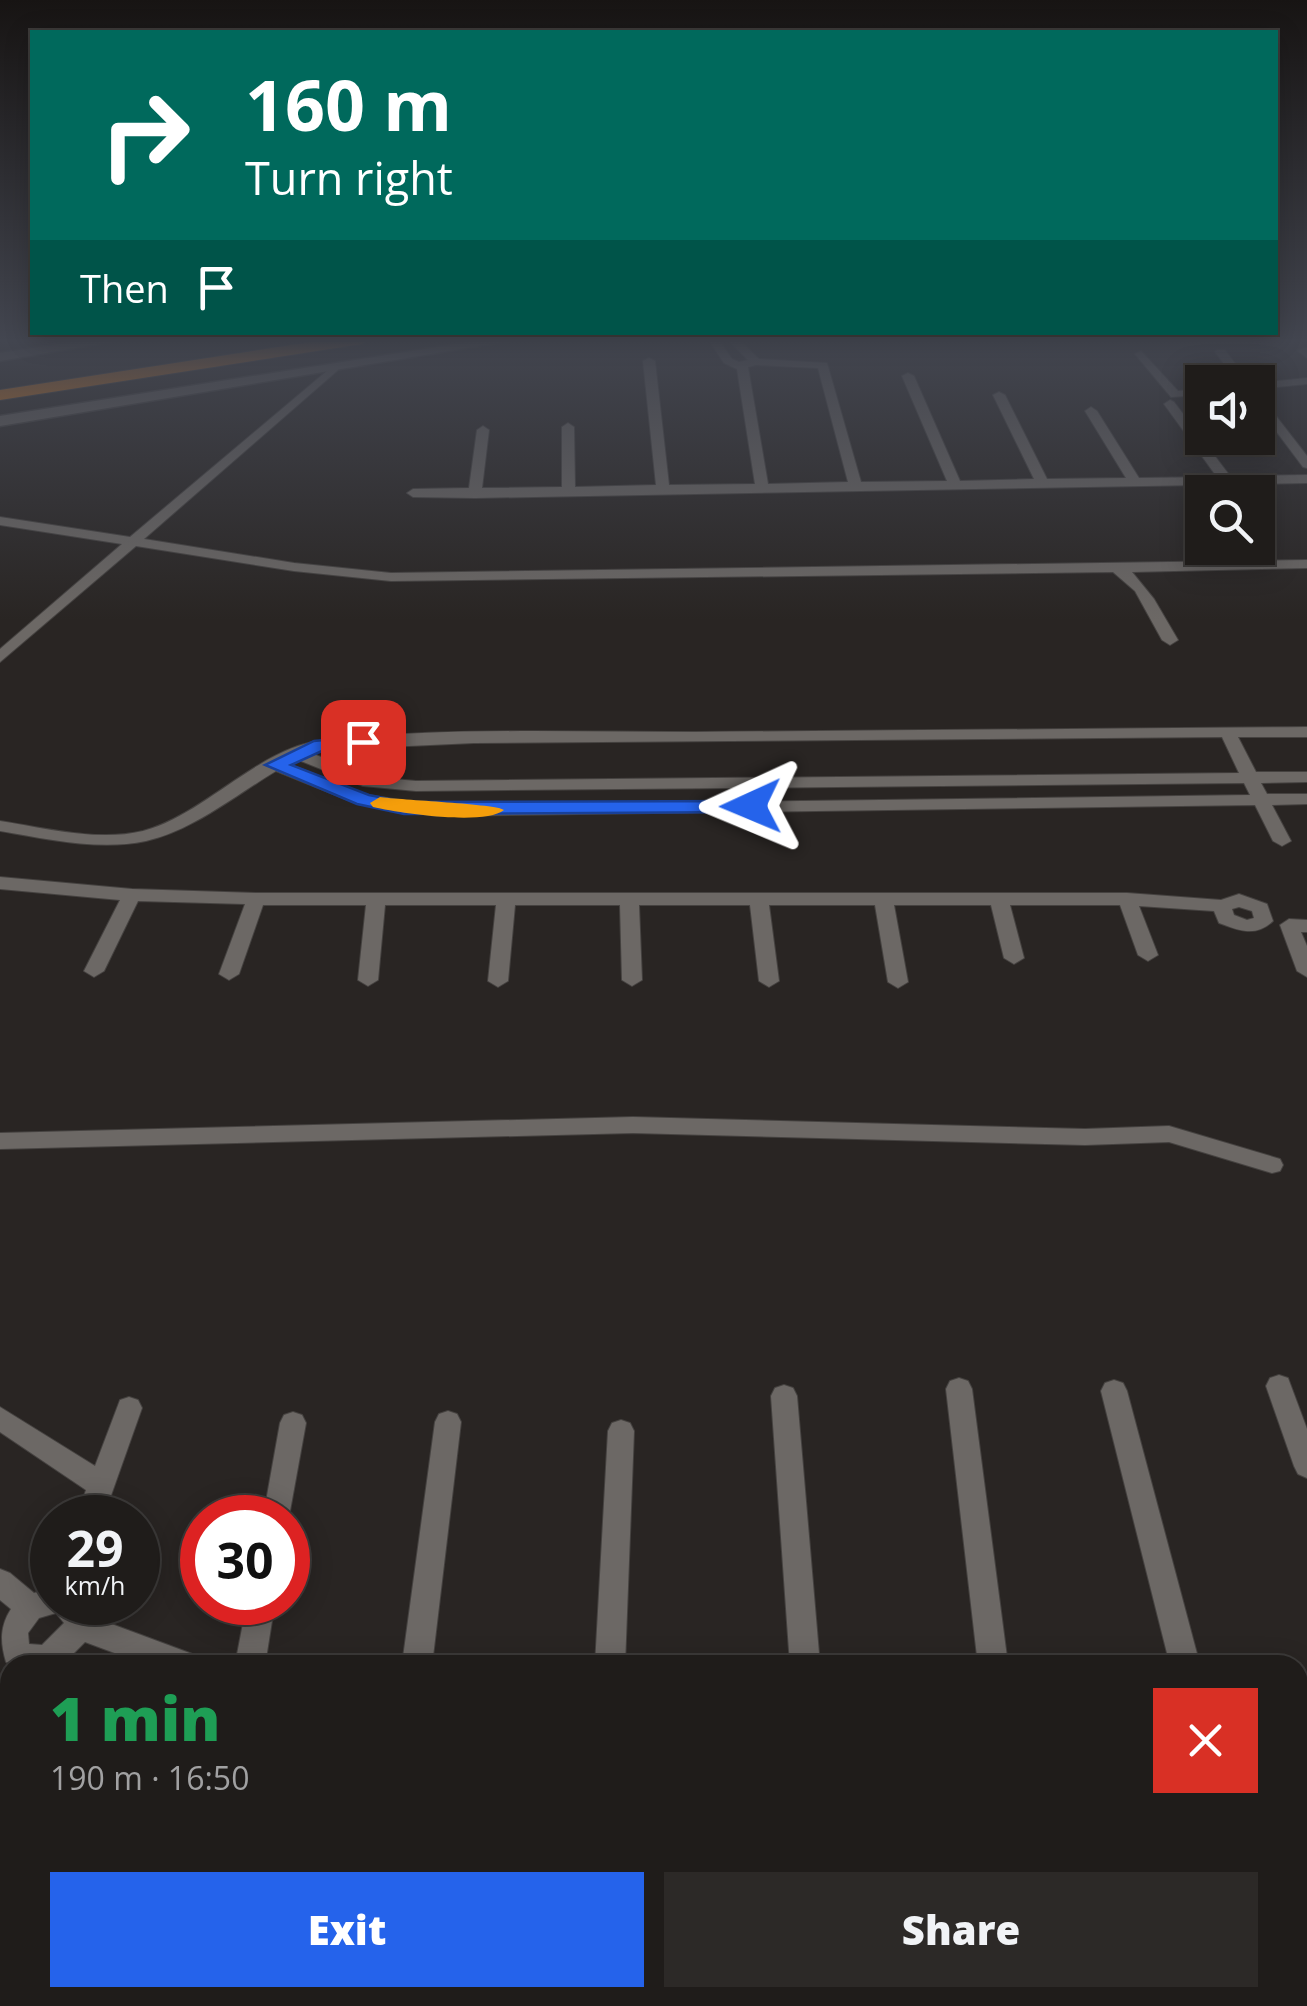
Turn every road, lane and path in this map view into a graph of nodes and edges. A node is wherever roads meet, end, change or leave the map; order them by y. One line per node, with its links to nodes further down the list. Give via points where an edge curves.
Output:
1 (260, 433): 27 (street)
2 (483, 433): 25 (street)
3 (568, 433): 23 (street)
4 (656, 433): 22 (street)
5 (753, 433): 21 (street)
6 (841, 433): 20 (street)
7 (932, 433): 19 (street)
8 (1017, 433): 18 (street)
9 (1105, 433): 17 (street)
10 (1191, 433): 13 (street)
11 (1283, 433): 12 (street)
12 (1307, 464)
13 (1223, 475)
14 (1275, 480): 15 (street)
15 (1307, 480)
16 (1185, 481): 17 (street)
17 (1136, 482): 18 (street)
18 (1043, 484): 19 (street)
19 (955, 485): 20 (street)
20 (856, 487): 21 (street)
21 (762, 488): 22 (street)
22 (662, 490): 23 (street)
23 (569, 492): 25 (street)
24 (412, 494): 25 (street)
25 (475, 494)
26 (0, 521): 27 (street)
27 (134, 542): 29 (street, via 391,577); 31 (street)
28 (1307, 564): 29 (street)
29 (1116, 568): 30 (street, via 1140,590)
30 (1170, 640)
31 (0, 658)
32 (1307, 732): 33 (street)
33 (1228, 733): 34 (street, via 474,738 321,744); 37 (street)
34 (294, 753): 35 (street); 37 (street, via 370,782 416,786)
35 (274, 765): 39 (street, via 364,800 437,810); 40 (street, via 145,836 61,836)
36 (1301, 777): 37 (street); 38 (street)
37 (1250, 778): 39 (street)
38 (1306, 799): 39 (street)
39 (1261, 800): 41 (street)
40 (0, 826)
41 (1282, 840)
42 (3, 888): 43 (street)
43 (132, 896): 44 (street); 55 (street)
44 (256, 898): 51 (street); 57 (street)
45 (883, 898): 49 (street); 50 (street); 62 (street)
46 (1126, 899): 50 (street); 52 (street, via 1222,906 1226,920 1236,925); 53 (street)
47 (506, 900): 48 (street); 51 (street); 60 (street)
48 (629, 900): 49 (street); 59 (street)
49 (759, 900): 61 (street)
50 (998, 900): 54 (street)
51 (376, 901): 58 (street)
52 (1298, 925): 56 (street)
53 (1148, 955)
54 (1014, 958)
55 (94, 971)
56 (1307, 971)
57 (230, 974)
58 (368, 980)
59 (632, 980)
60 (498, 981)
61 (770, 981)
62 (898, 982)
63 (0, 1142): 64 (street, via 634,1125 1168,1134)
64 (1272, 1165)
65 (1279, 1386): 74 (street)
66 (959, 1389): 92 (street)
67 (1114, 1391): 93 (street)
68 (784, 1396): 91 (street)
69 (129, 1408): 75 (street)
70 (0, 1418): 75 (street)
71 (448, 1422): 89 (street)
72 (293, 1423): 77 (street)
73 (621, 1431): 90 (street)
74 (1307, 1466)
75 (98, 1484): 76 (street)
76 (95, 1495)
77 (280, 1495)
78 (0, 1582): 79 (street)
79 (30, 1598)
80 (30, 1614): 84 (street)
81 (69, 1625): 86 (street, via 64,1648)
82 (96, 1625): 87 (street)
83 (257, 1625): 88 (street)
84 (6, 1638): 85 (street)
85 (24, 1655)
86 (48, 1655)
87 (163, 1655)
88 (252, 1655)
89 (419, 1655)
90 (610, 1655)
91 (805, 1655)
92 (992, 1655)
93 (1183, 1655)

